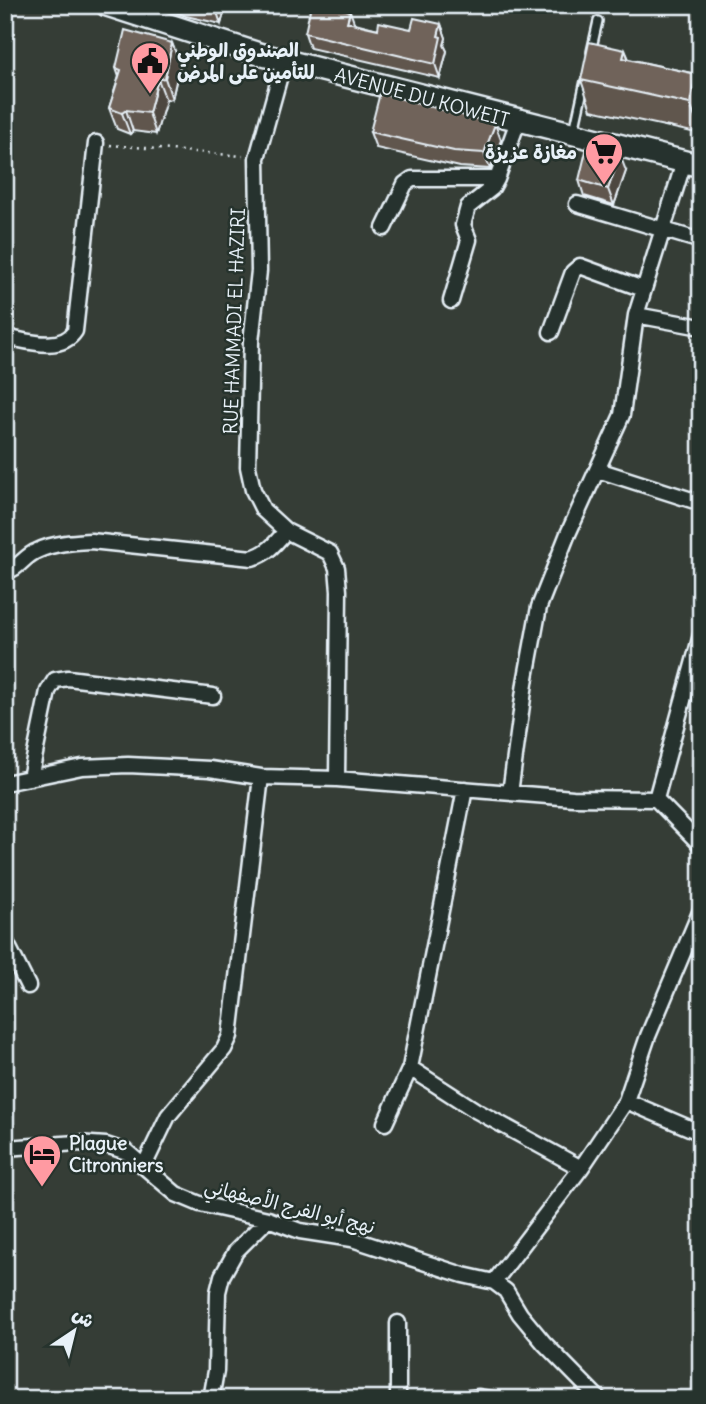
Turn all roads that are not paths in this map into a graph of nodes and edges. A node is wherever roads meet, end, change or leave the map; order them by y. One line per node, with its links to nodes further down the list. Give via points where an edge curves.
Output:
1 (107, 5): 4 (main road, AVENUE DU KOWEIT)
2 (598, 21): 3 (lane)
3 (590, 59)
4 (284, 61): 6 (main road, AVENUE DU KOWEIT); 23 (street, RUE HAMMADI EL HAZIRI, via 257,158 258,271 248,467 263,510)
5 (587, 72): 7 (lane)
6 (518, 121): 7 (main road, AVENUE DU KOWEIT); 10 (street)
7 (573, 135): 9 (main road, AVENUE DU KOWEIT)
8 (96, 143): 20 (street, via 75,331 57,344)
9 (692, 164): 13 (street)
10 (497, 179): 12 (street, via 412,179 405,184); 16 (street, via 468,207 463,225 469,240)
11 (577, 204): 13 (street)
12 (384, 228)
13 (663, 230): 14 (street); 15 (street)
14 (701, 241)
15 (643, 289): 17 (street); 19 (street, via 580,266 573,272)
16 (451, 301)
17 (636, 315): 18 (street); 21 (street, via 622,415)
18 (701, 327)
19 (551, 332)
20 (5, 337)
21 (598, 470): 22 (street); 33 (street, via 540,607)
22 (701, 503)
23 (286, 531): 24 (street, via 264,554 251,558 91,541 34,552); 30 (street, RUE HAMMADI EL HAZIRI, via 330,553 337,568)
24 (5, 572)
25 (701, 635): 26 (street)
26 (697, 663): 34 (street)
27 (213, 696): 29 (street, via 55,680 48,691)
28 (261, 777): 29 (street, via 128,765); 30 (street); 44 (street, via 229,1036 224,1049 167,1116)
29 (30, 778): 31 (street)
30 (337, 779): 32 (street)
31 (5, 783)
32 (465, 789): 33 (street); 39 (street)
33 (510, 793): 34 (street)
34 (656, 799): 35 (street)
35 (701, 845)
36 (701, 910): 40 (street)
37 (5, 940): 38 (street)
38 (27, 986)
39 (410, 1068): 41 (street); 45 (street)
40 (626, 1101): 42 (street); 45 (street)
41 (385, 1123)
42 (701, 1133)
43 (5, 1147): 44 (street, نهج أبو الفرج الأصفهاني, via 106,1145 127,1152)
44 (144, 1166): 46 (street, نهج أبو الفرج الأصفهاني, via 176,1194)
45 (581, 1168): 47 (street)
46 (268, 1219): 47 (street, نهج أبو الفرج الأصفهاني); 49 (street, via 236,1251 222,1276)
47 (494, 1282): 53 (street, via 506,1291 544,1343)
48 (398, 1323): 50 (street)
49 (211, 1399)
50 (398, 1399)
51 (464, 1399): 52 (street)
52 (491, 1399)
53 (599, 1399)

